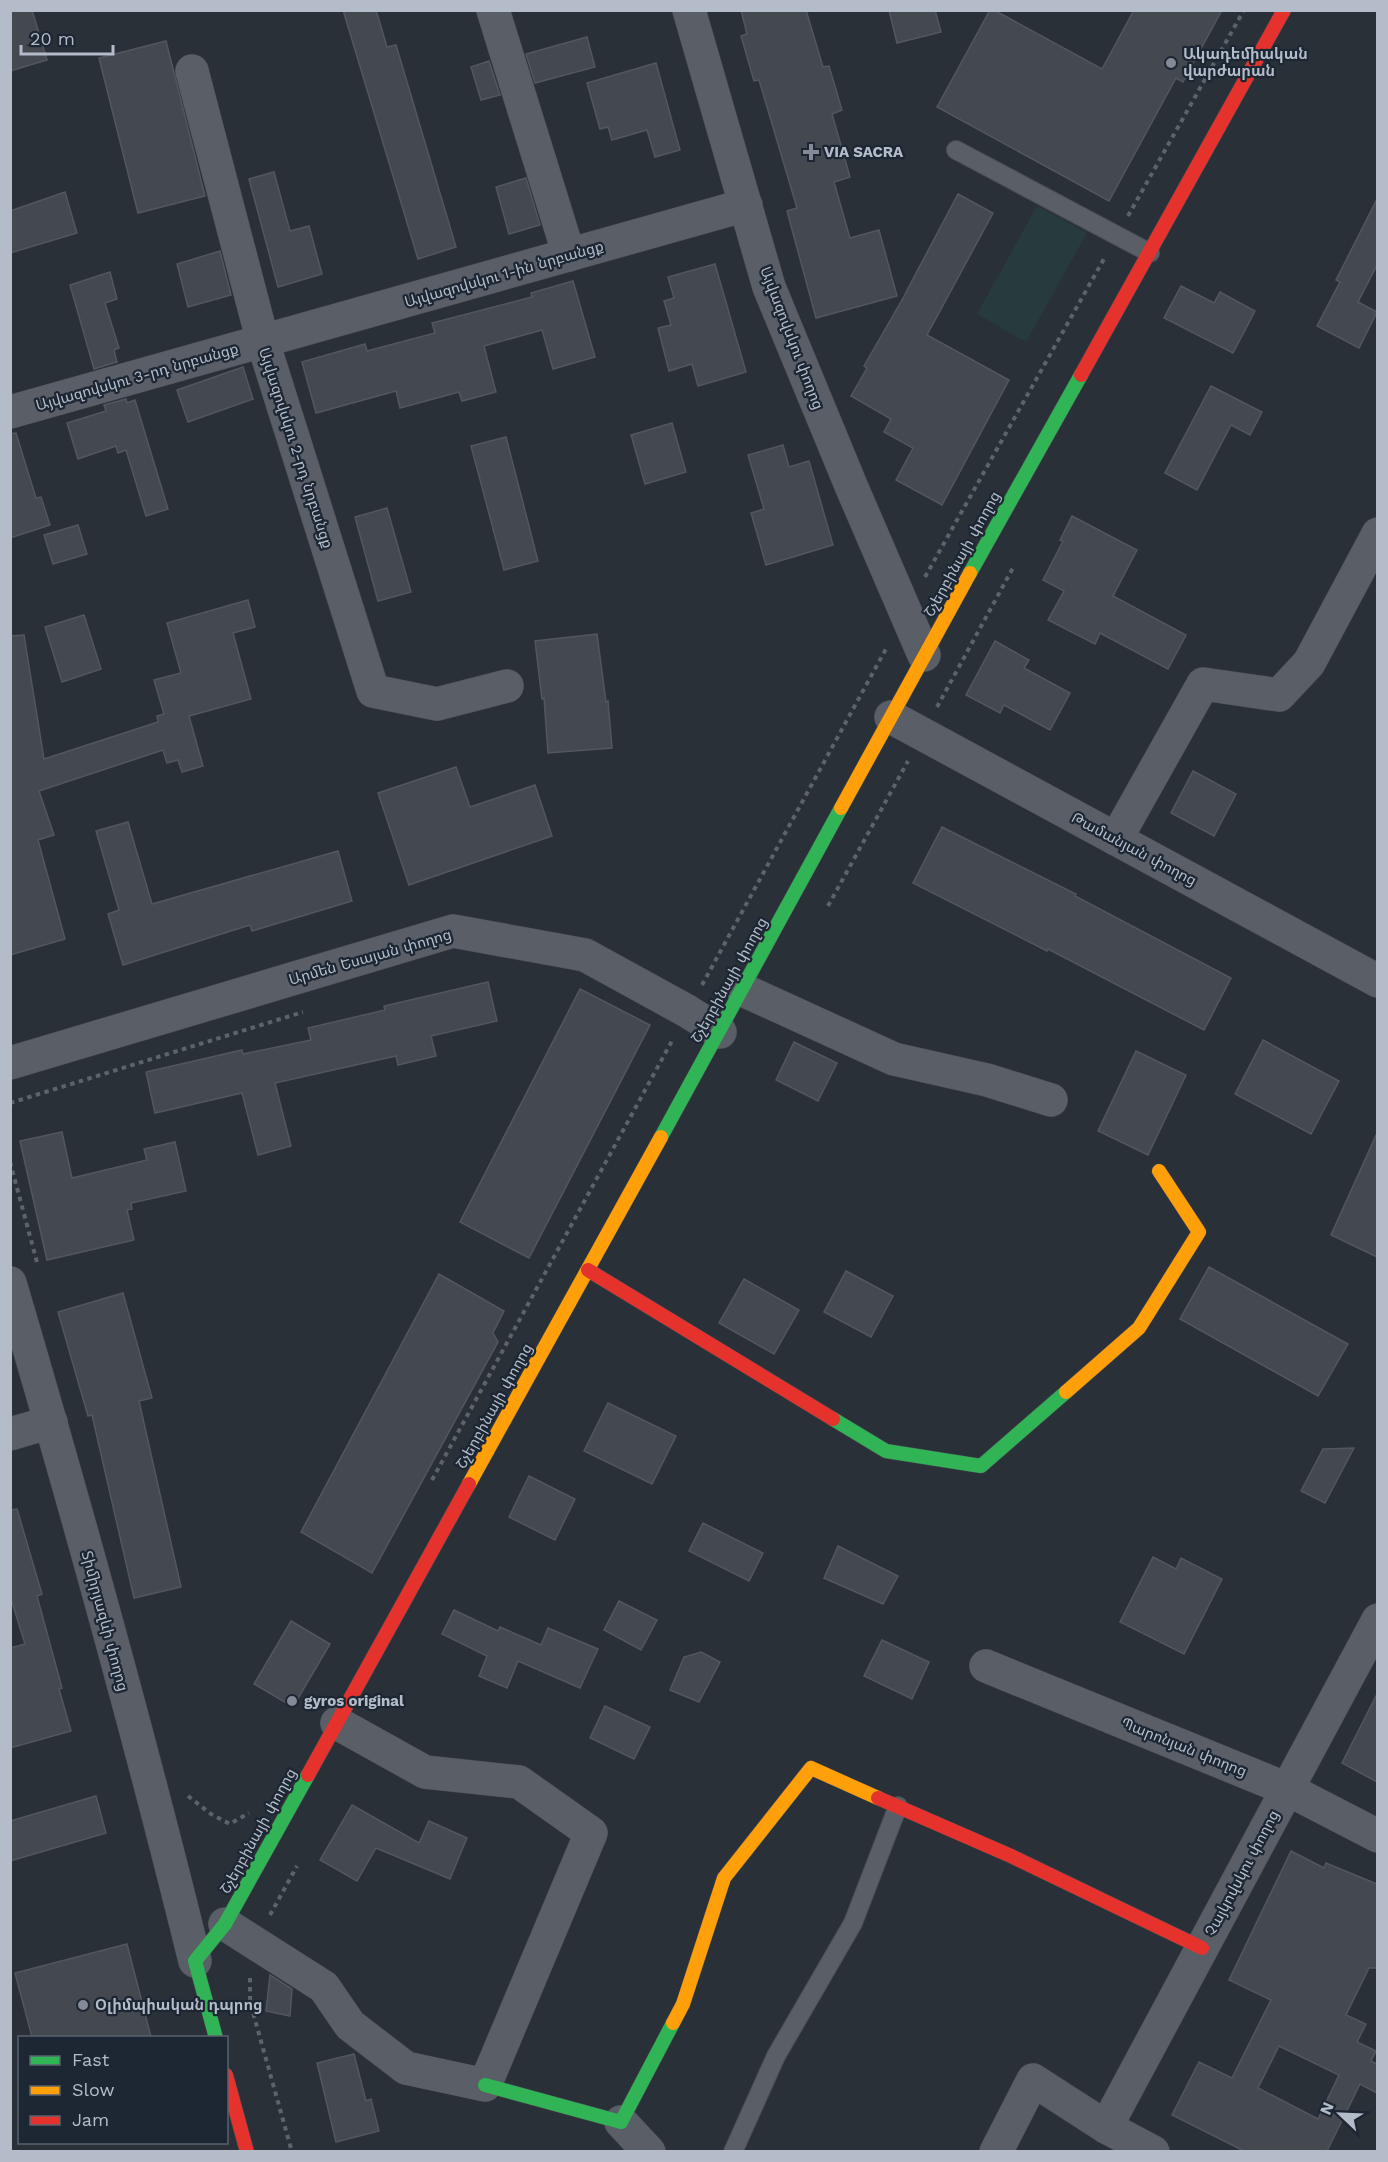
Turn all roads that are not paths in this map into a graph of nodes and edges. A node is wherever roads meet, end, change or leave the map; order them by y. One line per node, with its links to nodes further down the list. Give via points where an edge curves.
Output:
1 (493, 10): 8 (street)
2 (689, 10): 6 (street, Այվազովսկու փողոց)
3 (1284, 10): 7 (street, Շչերբինայի փողոց)
4 (192, 71): 9 (street, Այվազովսկու 2-րդ նրբանցք)
5 (956, 150): 7 (lane)
6 (746, 206): 8 (street, Այվազովսկու 1-ին նրբանցք); 12 (street, Այվազովսկու փողոց, via 769,287)
7 (1150, 253): 12 (street, Շչերբինայի փողոց)
8 (569, 255): 9 (street, Այվազովսկու 1-ին նրբանցք)
9 (262, 342): 10 (street, Այվազովսկու 3-րդ նրբանցք); 13 (street, Այվազովսկու 2-րդ նրբանցք, via 374,690 436,704)
10 (10, 412)
11 (1377, 534): 15 (street, via 1309,663 1279,695 1203,684)
12 (924, 655): 14 (street, Շչերբինայի փողոց)
13 (507, 686)
14 (891, 717): 15 (street, Թամանյան փողոց); 17 (street, Շչերբինայի փողոց)
15 (1116, 839): 16 (street, Թամանյան փողոց)
16 (1377, 981)
17 (743, 990): 18 (street, Շչերբինայի փողոց); 20 (street, via 894,1059 987,1080)
18 (720, 1032): 19 (street, Արմեն Եսայան փողոց, via 585,955 453,931); 22 (street, Շչերբինայի փողոց)
19 (10, 1063)
20 (1051, 1100)
21 (1159, 1172): 22 (street, via 1198,1232 1139,1328 981,1466 886,1451)
22 (588, 1270): 28 (street, Շչերբինայի փողոց)
23 (10, 1282): 24 (street, Տիմիրյազևի փողոց)
24 (51, 1422): 25 (street); 34 (street, Տիմիրյազևի փողոց)
25 (10, 1434)
26 (1377, 1620): 29 (street, Չայկովսկու փողոց)
27 (986, 1666): 29 (street, Պարոնյան փողոց)
28 (337, 1723): 32 (street, Շչերբինայի փողոց); 37 (street, via 425,1772 519,1782 591,1833)
29 (1287, 1789): 31 (street, Պարոնյան փողոց); 33 (street, Չայկովսկու փողոց)
30 (898, 1806): 33 (street); 38 (street, via 811,1768 724,1878 683,2004); 42 (lane, via 853,1923 776,2056)
31 (1377, 1836)
32 (225, 1924): 34 (street, Շչերբինայի փողոց); 37 (street, via 324,1987 350,2025 406,2068)
33 (1202, 1948): 39 (street, Չայկովսկու փողոց)
34 (195, 1961): 35 (street)
35 (216, 2036)
36 (228, 2082): 40 (street)
37 (485, 2085): 38 (street)
38 (621, 2122): 41 (street)
39 (1106, 2127): 43 (street, via 1033,2080); 44 (street)
40 (247, 2151)
41 (649, 2151)
42 (733, 2151)
43 (996, 2151)
44 (1153, 2151)

